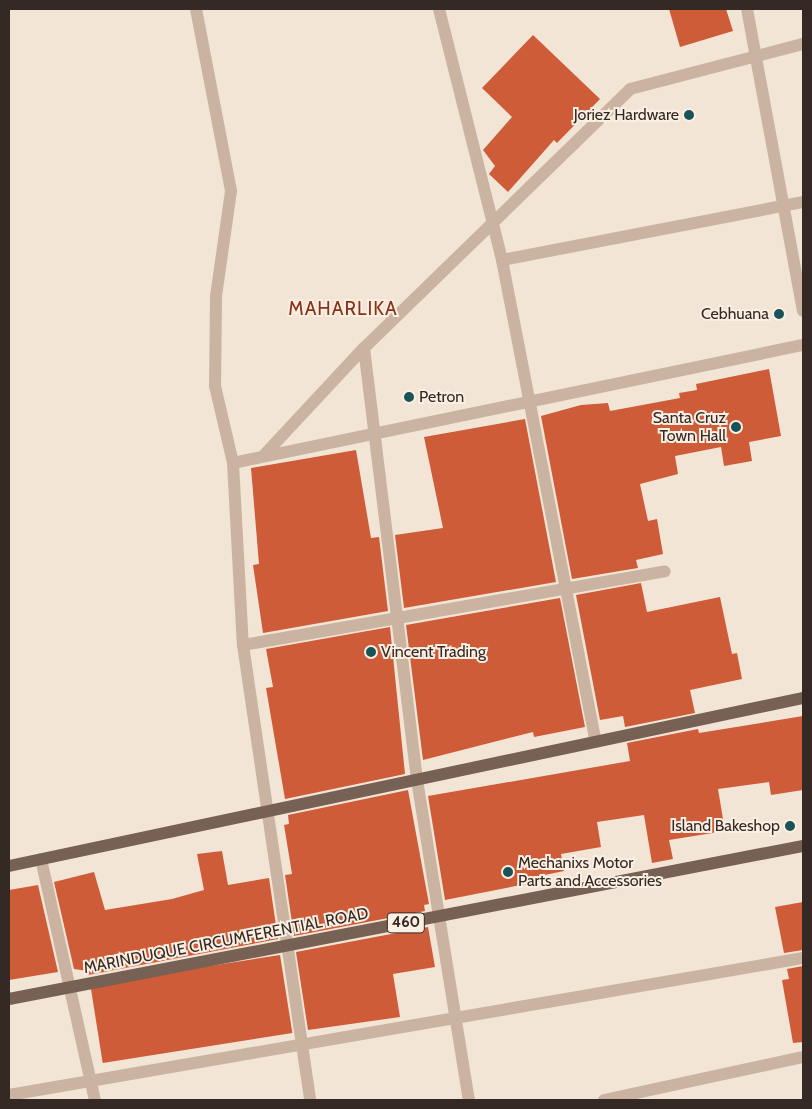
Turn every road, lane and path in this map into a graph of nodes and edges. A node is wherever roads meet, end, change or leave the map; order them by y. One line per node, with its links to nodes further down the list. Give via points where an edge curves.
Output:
1 (196, 9): 16 (street, via 230,191 216,296 215,386)
2 (439, 9): 8 (street)
3 (747, 9): 5 (street)
4 (803, 44): 5 (street)
5 (757, 53): 7 (street); 8 (street, via 630,89)
6 (803, 202): 7 (street)
7 (784, 206): 9 (street); 10 (street)
8 (494, 225): 9 (street); 12 (street)
9 (502, 260): 13 (street)
10 (803, 311)
11 (803, 345): 13 (street)
12 (364, 348): 14 (street); 15 (street)
13 (532, 402): 14 (street); 18 (street)
14 (374, 436): 15 (street); 19 (street)
15 (264, 454): 16 (street)
16 (233, 463): 20 (street)
17 (665, 571): 18 (street)
18 (565, 588): 19 (street); 22 (street)
19 (397, 617): 20 (street); 23 (street)
20 (243, 646): 24 (street)
21 (803, 698): 22 (main road)
22 (596, 742): 23 (main road)
23 (417, 780): 24 (main road); 28 (street)
24 (270, 811): 26 (main road); 29 (street)
25 (803, 846): 28 (main road, MARINDUQUE CIRCUMFERENTIAL ROAD / 460)
26 (41, 859): 27 (main road); 31 (street)
27 (9, 866)
28 (439, 916): 29 (main road, MARINDUQUE CIRCUMFERENTIAL ROAD / 460); 33 (street)
29 (289, 945): 31 (main road, MARINDUQUE CIRCUMFERENTIAL ROAD / 460); 34 (street)
30 (803, 958): 33 (street)
31 (70, 988): 32 (main road, MARINDUQUE CIRCUMFERENTIAL ROAD / 460); 36 (street)
32 (9, 1000)
33 (456, 1018): 34 (street); 40 (street)
34 (302, 1044): 36 (street); 39 (street)
35 (803, 1057): 41 (street)
36 (90, 1081): 37 (street); 38 (street)
37 (9, 1095)
38 (95, 1100)
39 (310, 1100)
40 (469, 1100)
41 (604, 1100)

